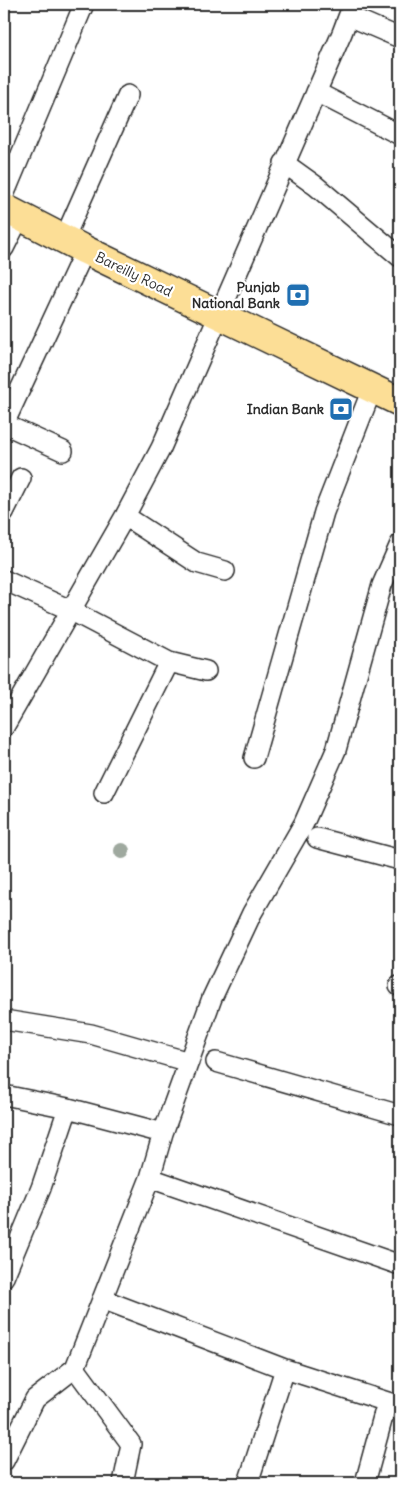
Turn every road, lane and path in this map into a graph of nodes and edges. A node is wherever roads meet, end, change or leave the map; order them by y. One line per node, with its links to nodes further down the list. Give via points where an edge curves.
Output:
1 (84, 4): 8 (street)
2 (351, 10): 3 (street); 4 (street)
3 (400, 38)
4 (316, 92): 6 (street); 7 (street)
5 (128, 95): 9 (street)
6 (400, 135)
7 (284, 163): 11 (street); 12 (street)
8 (9, 207): 9 (highway, Bareilly Road); 10 (street)
9 (75, 245): 12 (highway, Bareilly Road); 15 (street, via 4,424)
10 (4, 248)
11 (400, 256)
12 (218, 315): 13 (highway, Bareilly Road); 18 (street, via 160,448)
13 (372, 389): 14 (highway, Bareilly Road); 26 (street, via 324,512)
14 (400, 402)
15 (63, 452)
16 (21, 478): 17 (street)
17 (4, 512)
18 (125, 516): 20 (street, via 198,563); 22 (street)
19 (400, 544): 31 (street, via 382,585 336,750 304,823 252,913 212,998)
20 (225, 571)
21 (4, 580): 22 (street)
22 (70, 610): 23 (street); 25 (street)
23 (169, 662): 24 (street); 27 (street)
24 (206, 671)
25 (4, 726)
26 (254, 758)
27 (104, 792)
28 (317, 838): 29 (street)
29 (400, 860)
30 (4, 1020): 31 (street, via 91,1034)
31 (189, 1062): 36 (street)
32 (216, 1062): 35 (street)
33 (4, 1095): 34 (street)
34 (68, 1108): 36 (street); 39 (street, via 41,1188)
35 (400, 1115)
36 (163, 1133): 37 (street)
37 (150, 1178): 38 (street); 40 (street)
38 (400, 1265)
39 (4, 1277)
40 (102, 1300): 41 (street); 42 (street)
41 (75, 1368): 44 (street, via 35,1398); 45 (street, via 131,1444)
42 (285, 1369): 43 (street); 46 (street)
43 (394, 1404): 47 (street)
44 (4, 1461)
45 (123, 1483)
46 (248, 1483)
47 (365, 1483)

